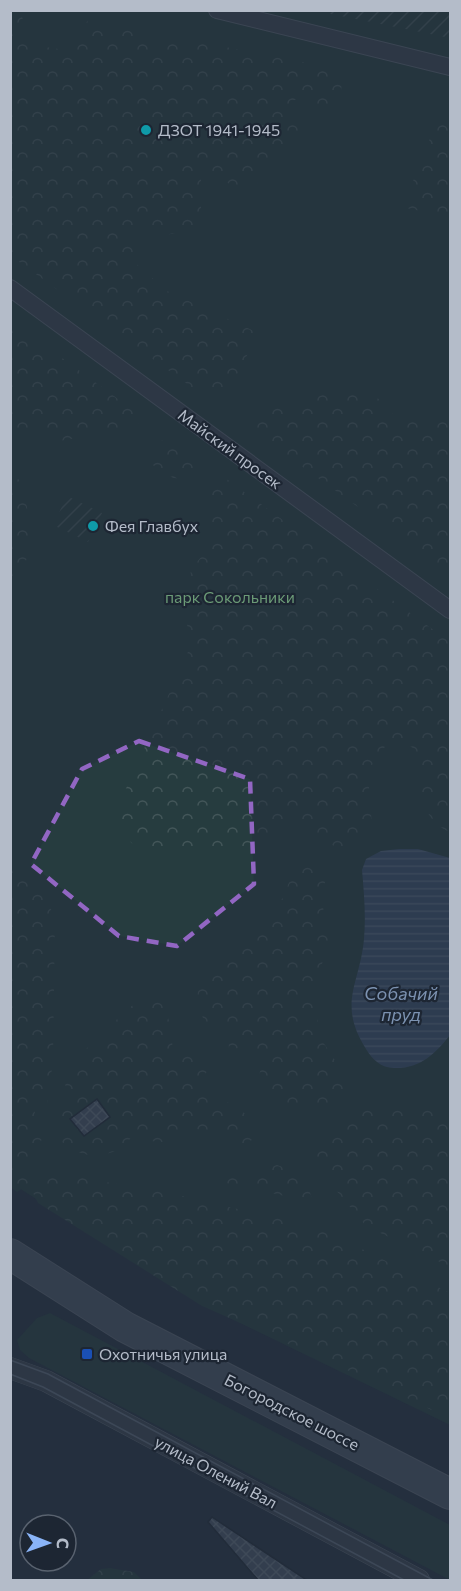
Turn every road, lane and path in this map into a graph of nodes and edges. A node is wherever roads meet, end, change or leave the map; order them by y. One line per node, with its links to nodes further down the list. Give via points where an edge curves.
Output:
1 (217, 10): 2 (street)
2 (450, 67)
3 (10, 288): 4 (street, Майский просек)
4 (450, 610)
5 (10, 1254): 7 (main road, Богородское шоссе, via 125,1327)
6 (10, 1368): 8 (street, улица Олений Вал, via 46,1381)
7 (450, 1494)
8 (419, 1581)

